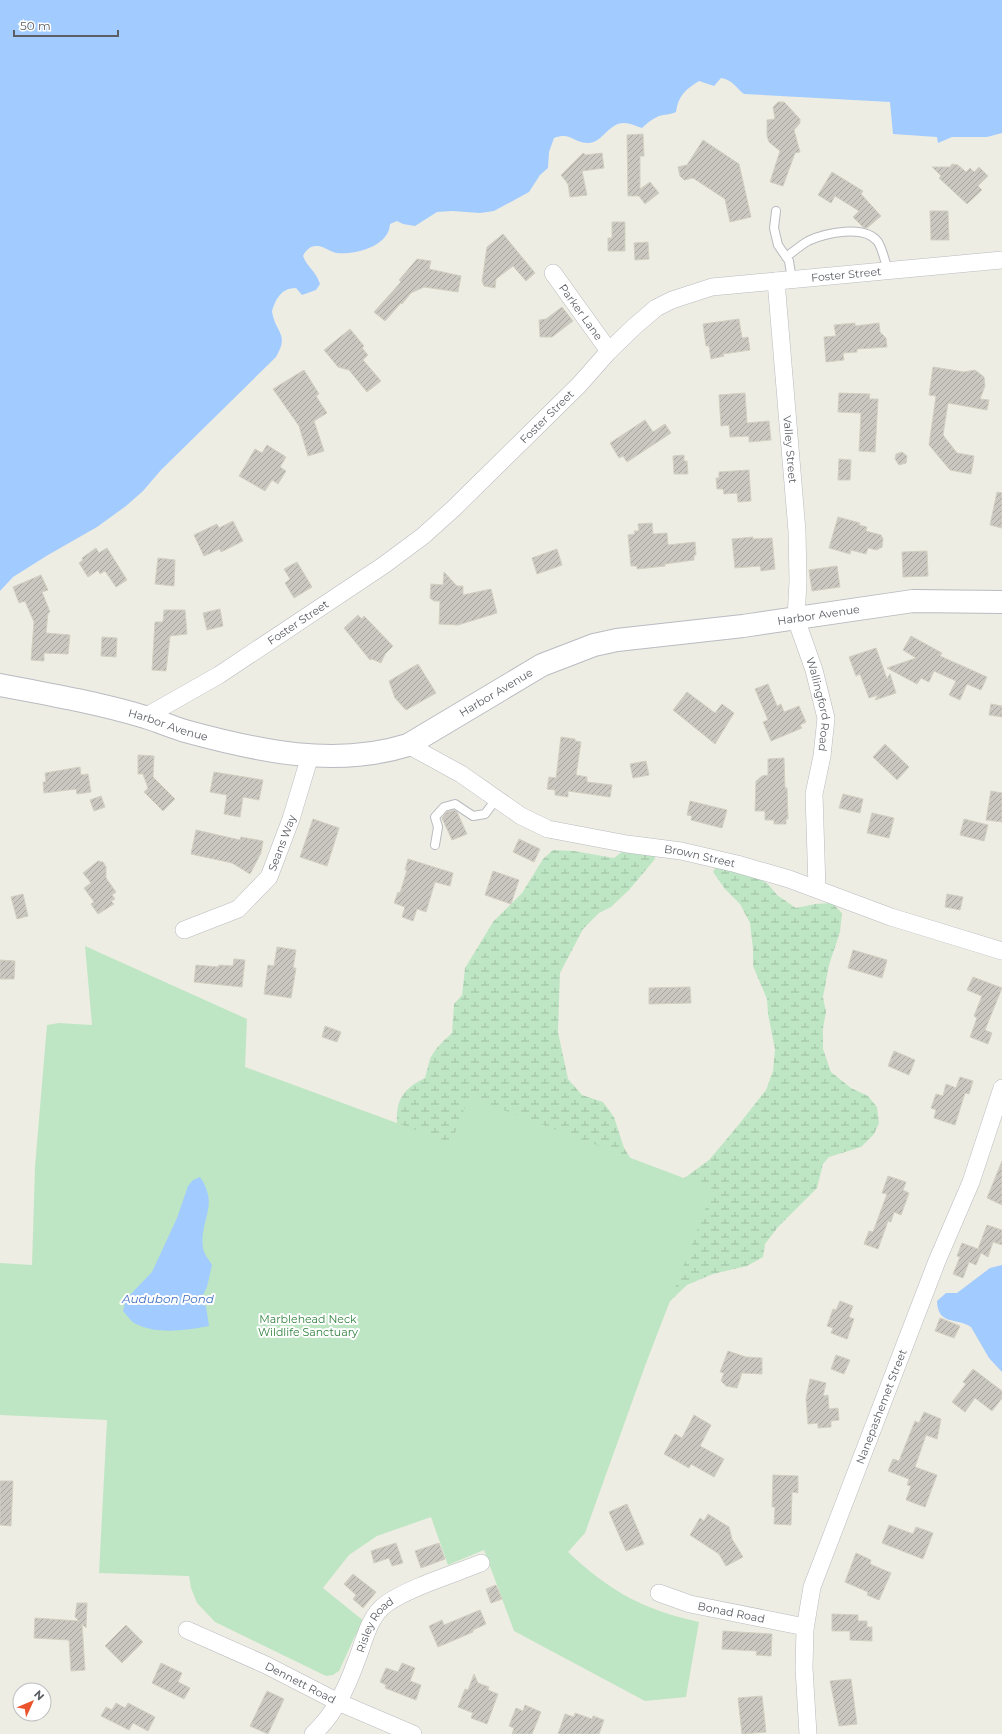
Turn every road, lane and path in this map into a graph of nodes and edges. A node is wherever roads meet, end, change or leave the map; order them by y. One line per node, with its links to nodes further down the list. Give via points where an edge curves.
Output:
1 (776, 211): 2 (lane, via 774,228 778,245)
2 (786, 257): 4 (lane, via 808,241 826,234 851,231 867,234 877,242); 6 (lane, via 789,261)
3 (1002, 260): 4 (street, Foster Street)
4 (888, 271): 6 (street, Foster Street)
5 (553, 273): 7 (street, Parker Lane)
6 (784, 280): 7 (street, Foster Street, via 712,287 672,300 653,311); 9 (street, Valley Street, via 798,581)
7 (609, 351): 11 (street, Foster Street, via 454,509 423,536 344,593 219,675)
8 (1002, 602): 9 (main road, Harbor Avenue, via 913,601)
9 (796, 618): 12 (main road, Harbor Avenue, via 594,645 542,665); 16 (street, Wallingford Road, via 814,670 826,718 814,794)
10 (0, 685): 11 (main road, Harbor Avenue)
11 (144, 717): 13 (main road, Harbor Avenue, via 237,744)
12 (408, 745): 13 (main road, Harbor Avenue, via 384,753 337,758); 14 (street, Brown Street, via 461,774)
13 (310, 756): 17 (street, Seans Way, via 291,819 269,877 238,909)
14 (497, 798): 15 (lane, via 485,814 473,816 455,804 444,807 435,817 438,827); 16 (street, Brown Street, via 521,816 548,829 681,851 737,864)
15 (435, 845)
16 (817, 888): 18 (street, Brown Street, via 891,917)
17 (184, 930)
18 (1002, 951)
19 (1002, 1088): 22 (street, Nanepashemet Street, via 970,1182 937,1261 812,1587)
20 (481, 1563): 24 (street, Risley Road, via 386,1604 370,1624)
21 (659, 1593): 22 (street, Bonad Road, via 690,1604)
22 (805, 1627): 27 (street, Nanepashemet Street, via 804,1668)
23 (187, 1630): 24 (street, Dennett Road, via 266,1665)
24 (338, 1702): 25 (street, Risley Road, via 325,1723); 26 (street, Dennett Road)
25 (312, 1734)
26 (413, 1734)
27 (808, 1734)

